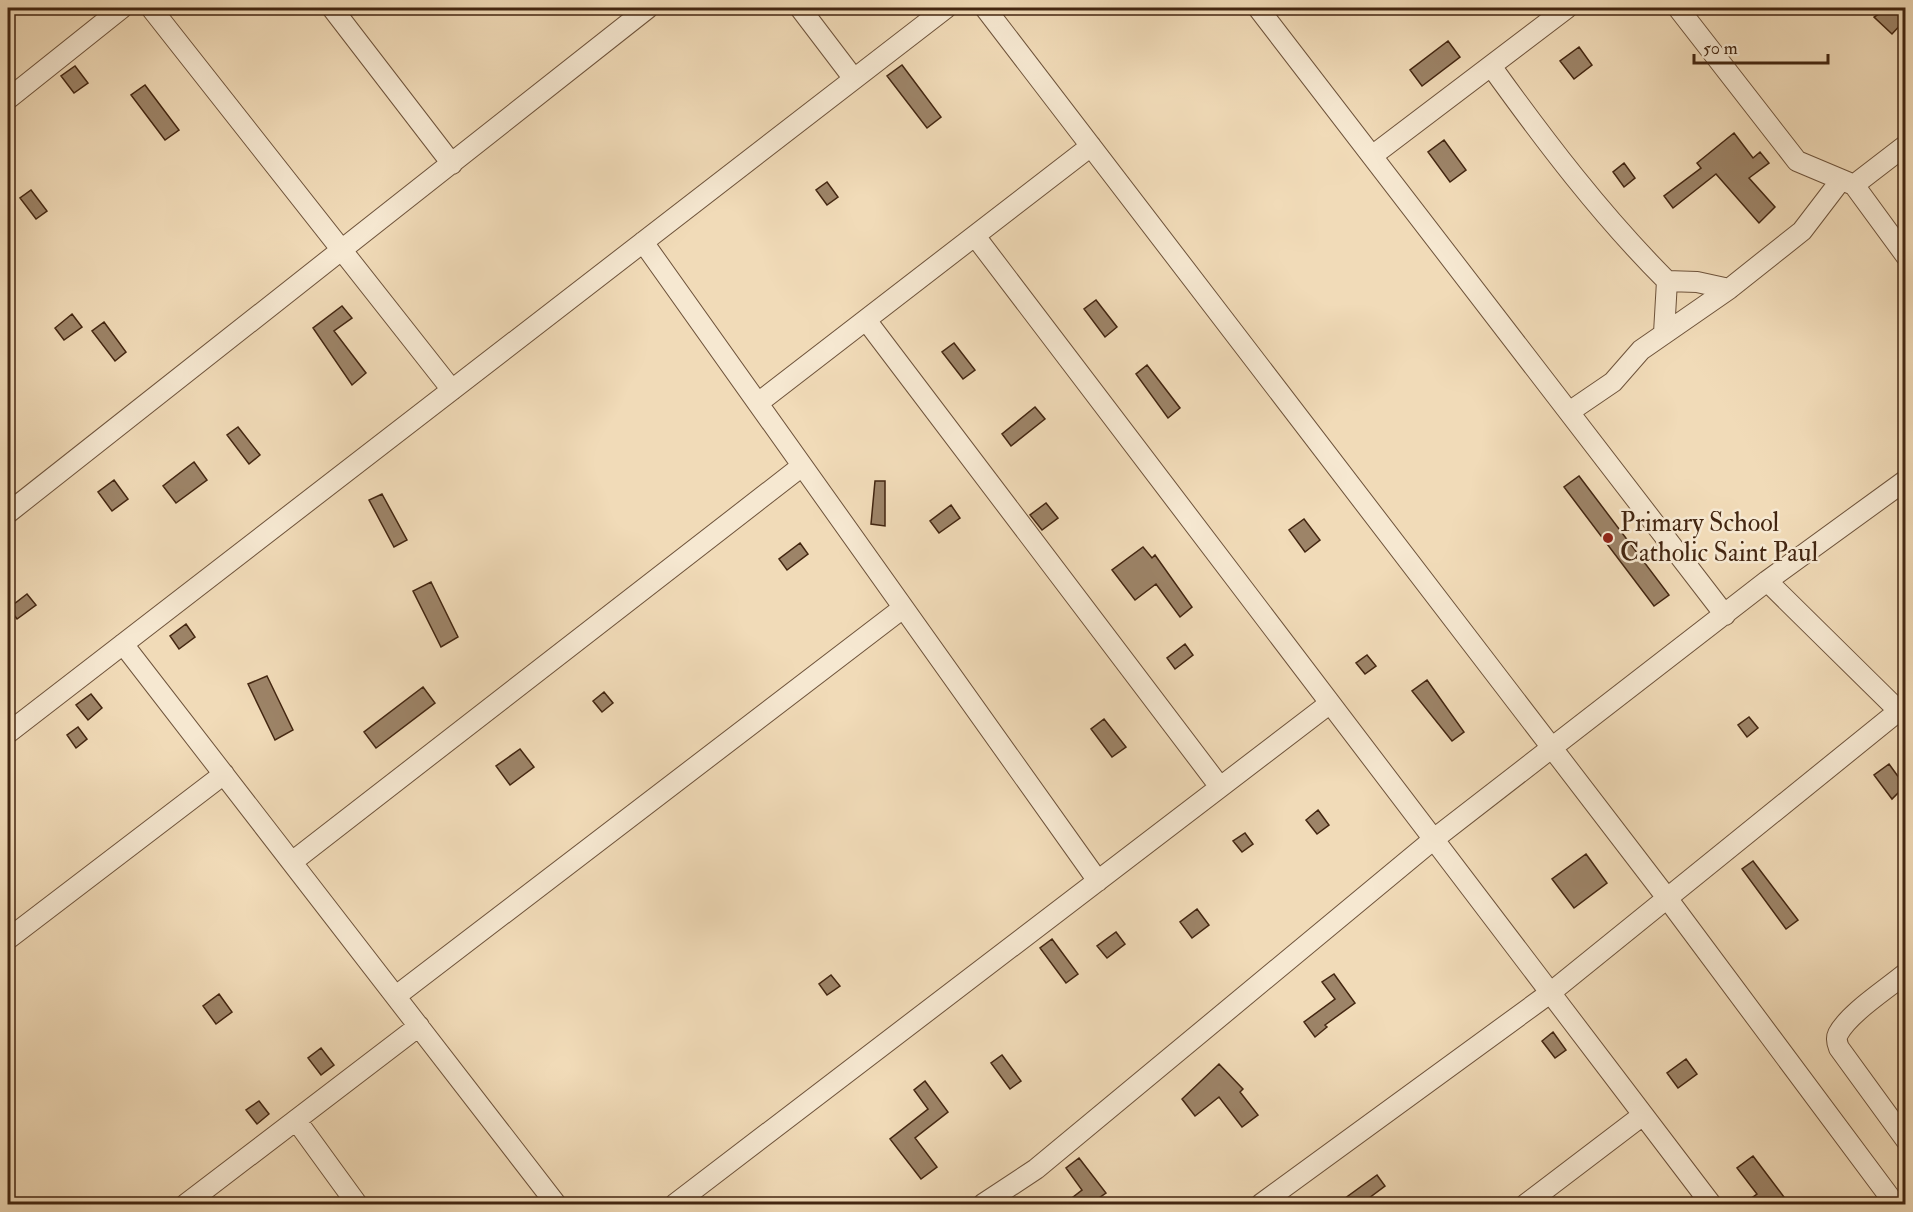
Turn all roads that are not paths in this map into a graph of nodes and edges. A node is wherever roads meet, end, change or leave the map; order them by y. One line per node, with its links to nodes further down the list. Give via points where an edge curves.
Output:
1 (122, 8): 13 (street)
2 (151, 8): 21 (street)
3 (332, 8): 17 (street)
4 (648, 8): 17 (street)
5 (800, 8): 12 (street)
6 (946, 8): 12 (street)
7 (985, 8): 15 (street)
8 (1258, 8): 16 (street)
9 (1567, 8): 11 (street)
10 (1678, 8): 18 (street, via 1797,161)
11 (1491, 66): 16 (street); 23 (street, via 1552,151)
12 (854, 79): 20 (street)
13 (8, 99)
14 (1905, 145): 18 (street)
15 (1091, 146): 19 (street); 40 (street)
16 (1372, 156): 29 (street)
17 (452, 164): 21 (street)
18 (1847, 182): 22 (street); 24 (street, via 1802,231)
19 (975, 236): 25 (street); 37 (street)
20 (643, 242): 27 (street); 28 (street)
21 (342, 251): 27 (street); 32 (street)
22 (1905, 256)
23 (1667, 281): 24 (street); 26 (street)
24 (1729, 289): 26 (street)
25 (866, 320): 28 (street); 42 (street)
26 (1664, 333): 29 (street, via 1641,350 1601,392)
27 (452, 390): 36 (street)
28 (758, 403): 30 (street)
29 (1569, 412): 35 (street)
30 (802, 466): 34 (street); 44 (street)
31 (1905, 480): 33 (street)
32 (8, 513)
33 (1767, 581): 35 (street); 38 (street)
34 (903, 608): 45 (street); 50 (street)
35 (1725, 615): 40 (street)
36 (123, 644): 39 (street); 41 (street)
37 (1329, 704): 42 (street); 43 (street)
38 (1903, 711): 46 (street)
39 (8, 733)
40 (1551, 750): 43 (street); 46 (street)
41 (224, 774): 44 (street); 47 (street)
42 (1220, 788): 45 (street)
43 (1434, 839): 49 (street); 59 (street, via 1036,1169)
44 (292, 862): 50 (street)
45 (1098, 881): 58 (street)
46 (1667, 898): 49 (street); 63 (street)
47 (8, 939)
48 (1905, 973): 54 (street, via 1854,1016 1837,1040)
49 (1550, 993): 52 (street); 60 (street)
50 (396, 996): 51 (street)
51 (419, 1026): 53 (street); 57 (street)
52 (1643, 1115): 61 (street); 62 (street)
53 (296, 1120): 55 (street); 56 (street)
54 (1905, 1140)
55 (186, 1204)
56 (357, 1204)
57 (556, 1204)
58 (675, 1204)
59 (984, 1204)
60 (1261, 1204)
61 (1526, 1204)
62 (1711, 1204)
63 (1895, 1204)

